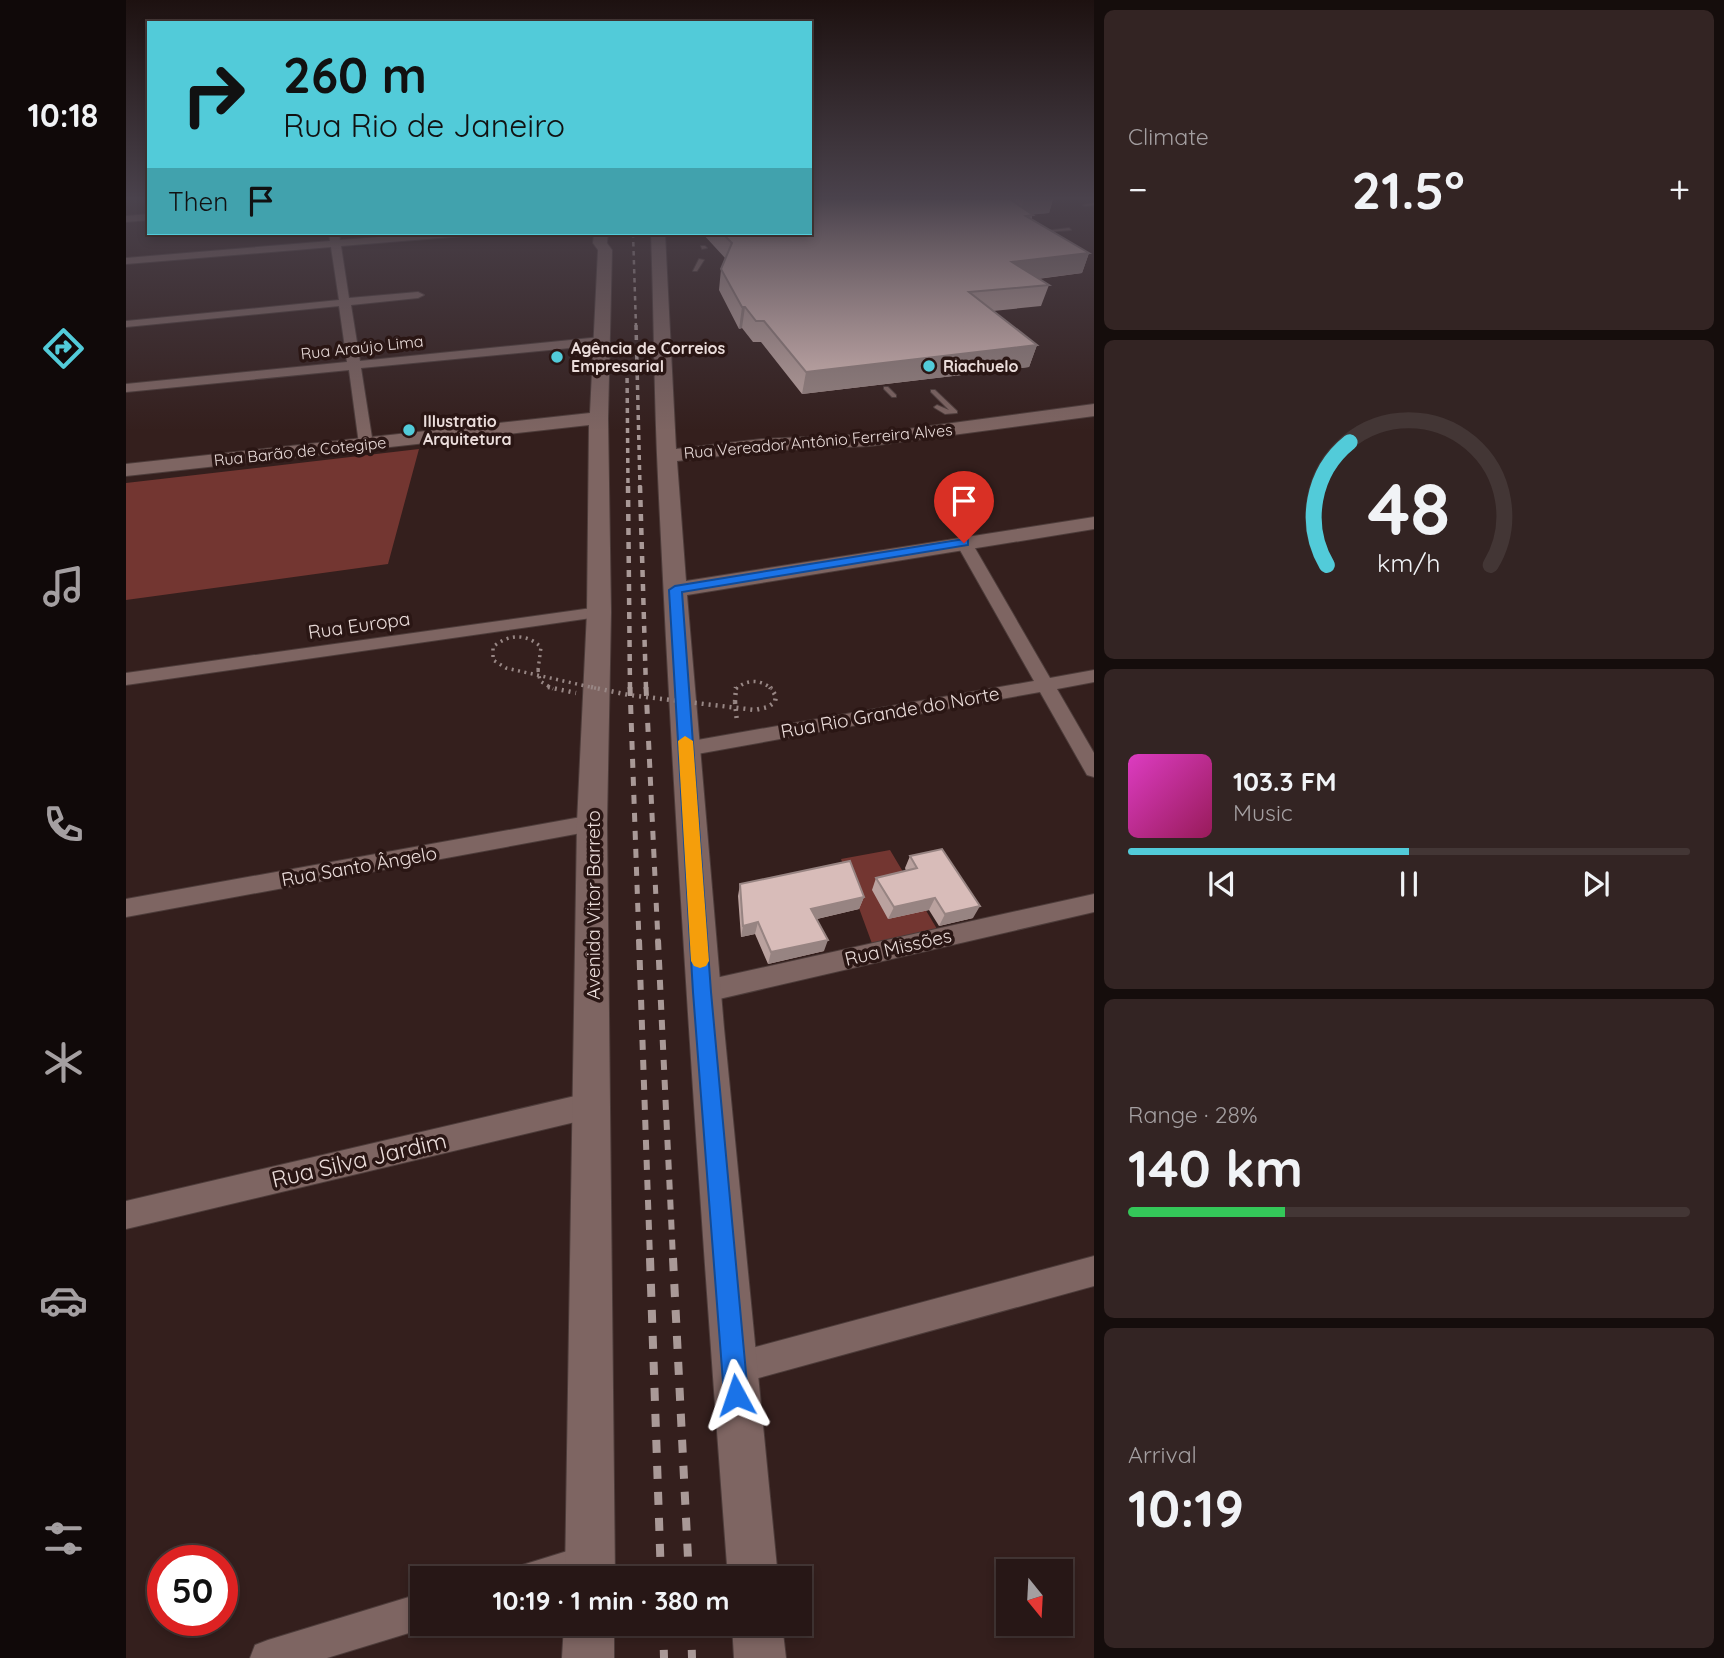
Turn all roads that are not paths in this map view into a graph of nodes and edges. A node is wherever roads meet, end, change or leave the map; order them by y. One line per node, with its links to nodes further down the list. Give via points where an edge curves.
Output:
1 (340, 276): 5 (street)
2 (604, 276): 7 (main road, Avenida Vitor Barreto)
3 (660, 276): 17 (main road)
4 (418, 295): 5 (street)
5 (344, 303): 6 (street); 8 (street)
6 (126, 324)
7 (601, 341): 8 (street, Rua Araújo Lima); 15 (main road, Avenida Vitor Barreto)
8 (353, 366): 9 (street, Rua Araújo Lima); 16 (street)
9 (126, 388)
10 (886, 388): 12 (lane)
11 (933, 391): 13 (lane, via 955,411)
12 (894, 396)
13 (937, 407)
14 (1094, 410): 17 (main road, Rua Vereador Antônio Ferreira Alves, via 870,440 762,445)
15 (599, 418): 16 (main road, Rua Barão de Cotegipe); 22 (main road, Avenida Vitor Barreto)
16 (366, 444): 18 (main road, Rua Barão de Cotegipe)
17 (667, 456): 21 (main road)
18 (126, 470)
19 (1094, 523): 20 (main road)
20 (964, 543): 21 (main road); 25 (street)
21 (675, 590): 26 (main road)
22 (599, 612): 24 (street, Rua Europa); 28 (main road, Avenida Vitor Barreto)
23 (1094, 676): 25 (street, Rua Rio Grande do Norte)
24 (126, 679)
25 (1044, 685): 26 (street, Rua Rio Grande do Norte); 27 (street)
26 (686, 749): 31 (main road)
27 (1094, 770)
28 (592, 824): 30 (street, Rua Santo Ângelo); 32 (main road, Avenida Vitor Barreto)
29 (1094, 903): 31 (street, Rua Missões)
30 (126, 908)
31 (702, 992): 35 (main road)
32 (592, 1105): 33 (street, Rua Silva Jardim); 36 (main road, Avenida Vitor Barreto)
33 (126, 1214)
34 (1094, 1271): 35 (street)
35 (733, 1369): 37 (main road)
36 (590, 1566)
37 (752, 1566)
38 (410, 1615): 41 (street)
39 (589, 1636): 42 (main road)
40 (758, 1636): 43 (main road)
41 (268, 1658)
42 (588, 1658)
43 (760, 1658)

